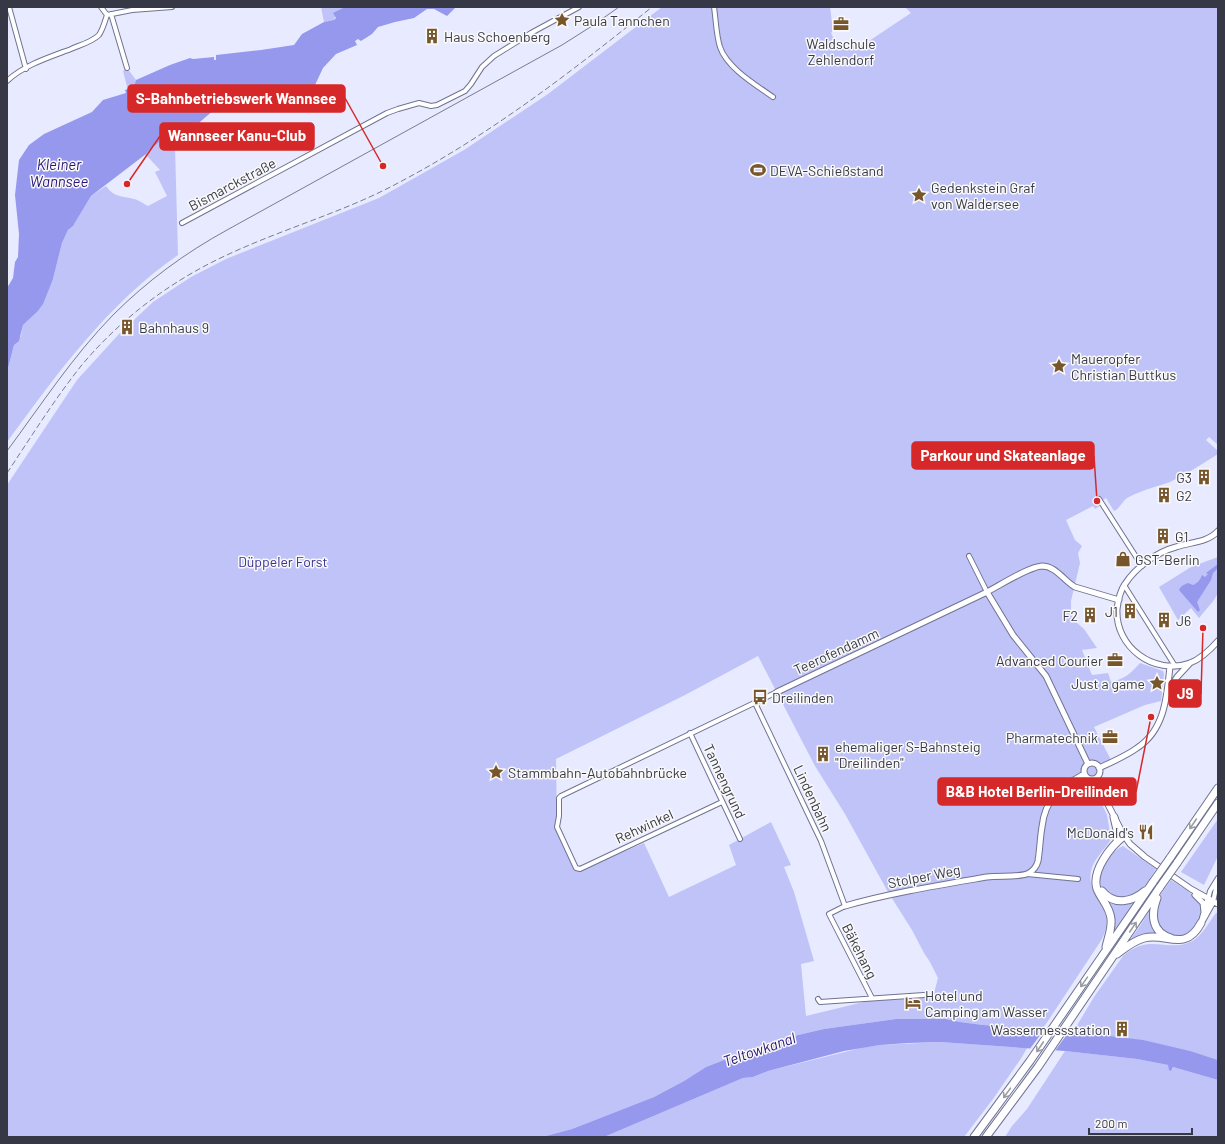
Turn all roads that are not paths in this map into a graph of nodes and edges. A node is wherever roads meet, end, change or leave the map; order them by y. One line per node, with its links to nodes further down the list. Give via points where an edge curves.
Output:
1 (9, 7): 8 (street)
2 (101, 7): 6 (street)
3 (172, 7): 6 (street)
4 (579, 7): 11 (street, Bismarckstraße, via 494,56 482,67 468,88 458,94 437,105 414,104 387,113)
5 (714, 7): 10 (street, via 718,41 724,56)
6 (109, 14): 7 (street); 8 (street, via 98,36 91,41 46,58)
7 (127, 68)
8 (26, 69): 9 (street)
9 (7, 81)
10 (773, 98)
11 (182, 223)
12 (1099, 499): 15 (street)
13 (1218, 531): 15 (street, via 1202,541 1170,549)
14 (968, 556): 17 (street)
15 (1142, 566): 16 (street)
16 (1124, 585): 18 (street); 21 (street)
17 (987, 592): 18 (street, Teerofendamm, via 1031,569 1043,566 1053,569 1075,587); 22 (street, Teerofendamm); 26 (street, via 1013,635 1046,676)
18 (1119, 600): 21 (street, via 1118,622 1127,643 1146,660)
19 (1218, 641): 20 (street, via 1206,654)
20 (1190, 663): 21 (street); 23 (street, via 1177,677)
21 (1172, 666): 23 (street)
22 (777, 692): 24 (street, Teerofendamm)
23 (1167, 694): 27 (street, via 1158,725 1147,741)
24 (755, 702): 25 (street, Teerofendamm); 47 (street, Lindenbahn, via 821,841)
25 (690, 733): 31 (street, Tannengrund); 38 (street, Teerofendamm, via 559,798 557,827)
26 (1088, 764): 27 (street, via 1096,764); 28 (street)
27 (1099, 768): 29 (street, via 1100,774)
28 (1084, 774): 29 (street, via 1087,778); 39 (street, via 1055,794 1047,806 1043,818 1038,861 1033,870)
29 (1095, 779): 33 (street)
30 (1218, 788): 43 (highway, one-way to 43, bridge)
31 (722, 802): 35 (street, Tannengrund); 38 (street, Rehwinkel, via 580,869)
32 (1218, 804): 44 (highway, bridge)
33 (1114, 817): 34 (street); 36 (highway)
34 (1125, 838): 36 (highway); 37 (highway); 45 (street, via 1140,853)
35 (740, 839)
36 (1117, 842): 37 (highway)
37 (1105, 858): 42 (highway)
38 (576, 868)
39 (1026, 874): 41 (street, Stolper Weg); 47 (street, Stolper Weg, via 987,877)
40 (1218, 878): 46 (street, via 1210,891)
41 (1078, 880)
42 (1096, 880): 43 (highway, via 1103,893 1119,901 1134,898); 52 (highway, via 1097,889 1108,908 1111,920)
43 (1152, 884): 52 (highway)
44 (1160, 887): 51 (highway, via 1153,908 1154,922 1160,932); 53 (highway, one-way to 44)
45 (1191, 889): 46 (street); 48 (street, via 1202,903)
46 (1213, 902): 48 (street); 50 (street)
47 (845, 906): 49 (street, Stolper Weg)
48 (1204, 912): 50 (street)
49 (829, 914): 55 (street, Bäkehang)
50 (1201, 923): 51 (highway, via 1194,934)
51 (1177, 940): 53 (highway, via 1145,938 1131,944)
52 (1103, 954): 57 (highway, one-way to 57)
53 (1111, 959): 58 (highway, via 1038,1067)
54 (924, 995): 55 (street, Bäkehang)
55 (872, 998): 56 (street, Bäkehang, via 820,1002)
56 (818, 999)
57 (974, 1137)
58 (986, 1137)

